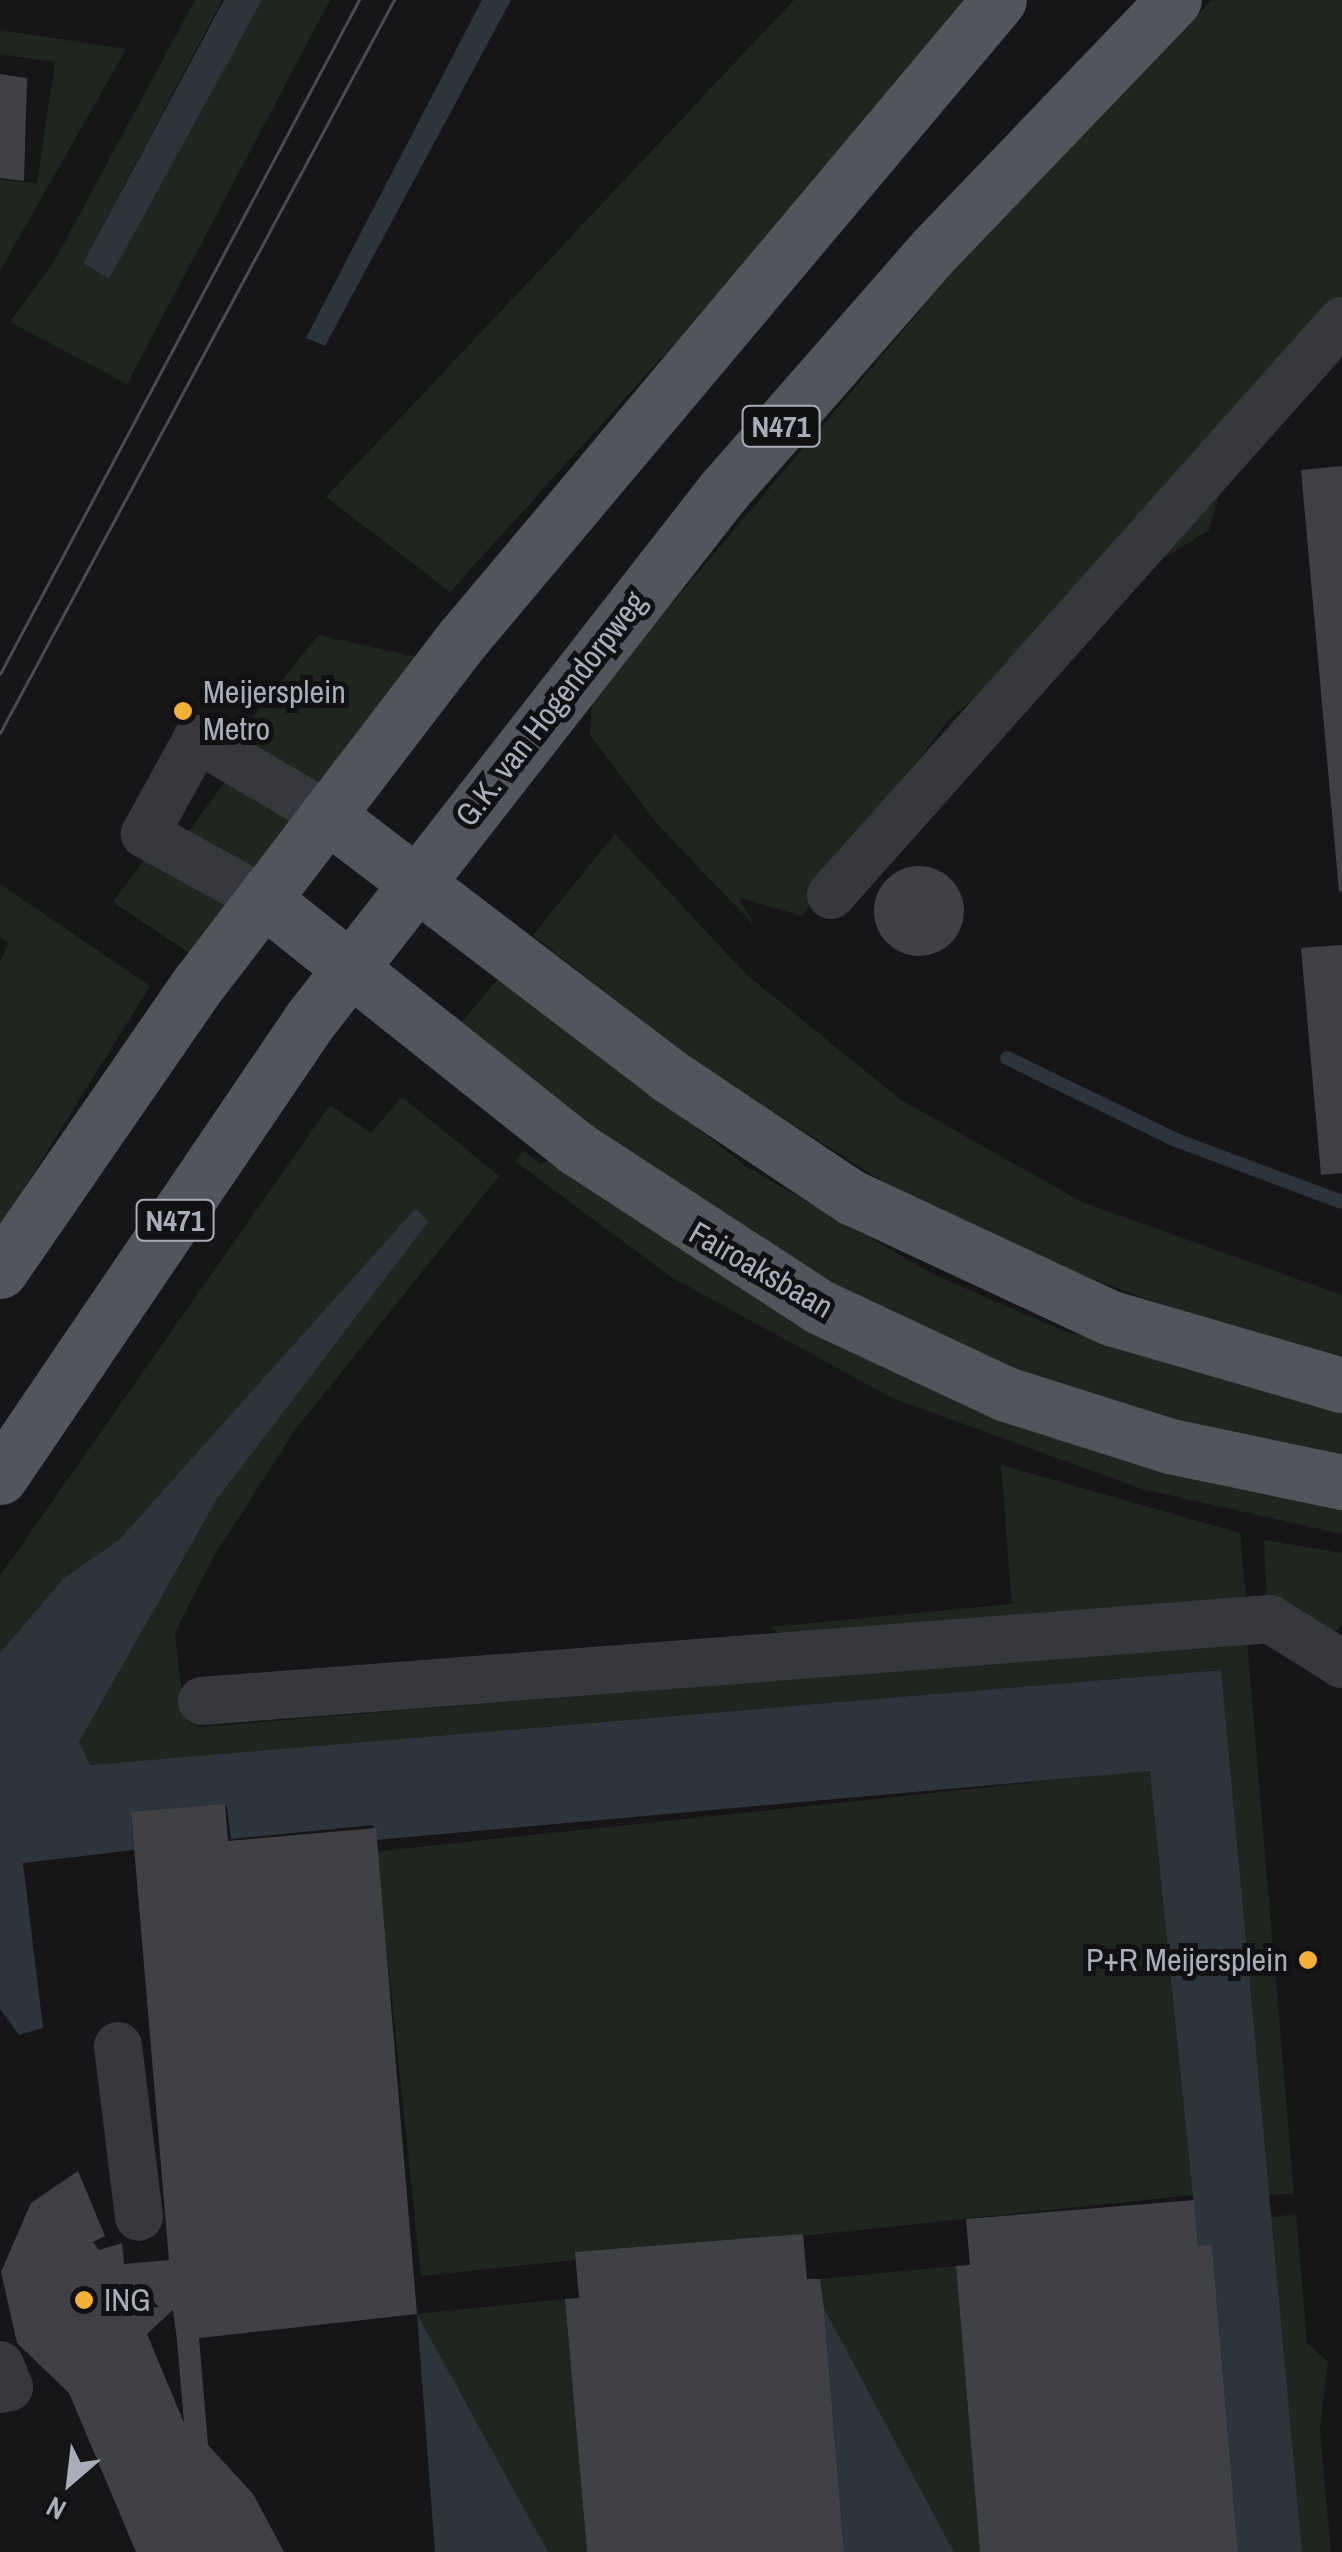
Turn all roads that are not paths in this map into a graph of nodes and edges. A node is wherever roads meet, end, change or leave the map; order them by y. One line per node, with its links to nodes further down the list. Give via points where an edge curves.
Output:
1 (998, 0): 4 (main road, via 462,638)
2 (1174, 0): 5 (main road, G.K. van Hogendorpweg / N471, via 935,249 724,490)
3 (1342, 320): 6 (lane)
4 (327, 815): 5 (main road); 7 (main road); 7 (lane, via 197,738 145,834)
5 (417, 878): 8 (main road, G.K. van Hogendorpweg / N471); 10 (main road, via 668,1075 852,1197 977,1263 1111,1318)
6 (831, 896)
7 (263, 899): 8 (main road, Fairoaksbaan); 9 (main road)
8 (354, 966): 11 (main road, G.K. van Hogendorpweg / N471); 12 (main road, Fairoaksbaan, via 576,1148 820,1307 1006,1394 1170,1446)
9 (0, 1270)
10 (1342, 1384)
11 (0, 1477)
12 (1342, 1482)
13 (1342, 1664): 14 (lane, via 1270,1620)
14 (202, 1701)
15 (118, 2046): 16 (lane)
16 (139, 2216)
17 (0, 2364): 18 (lane, via 8,2387)
18 (0, 2389)

